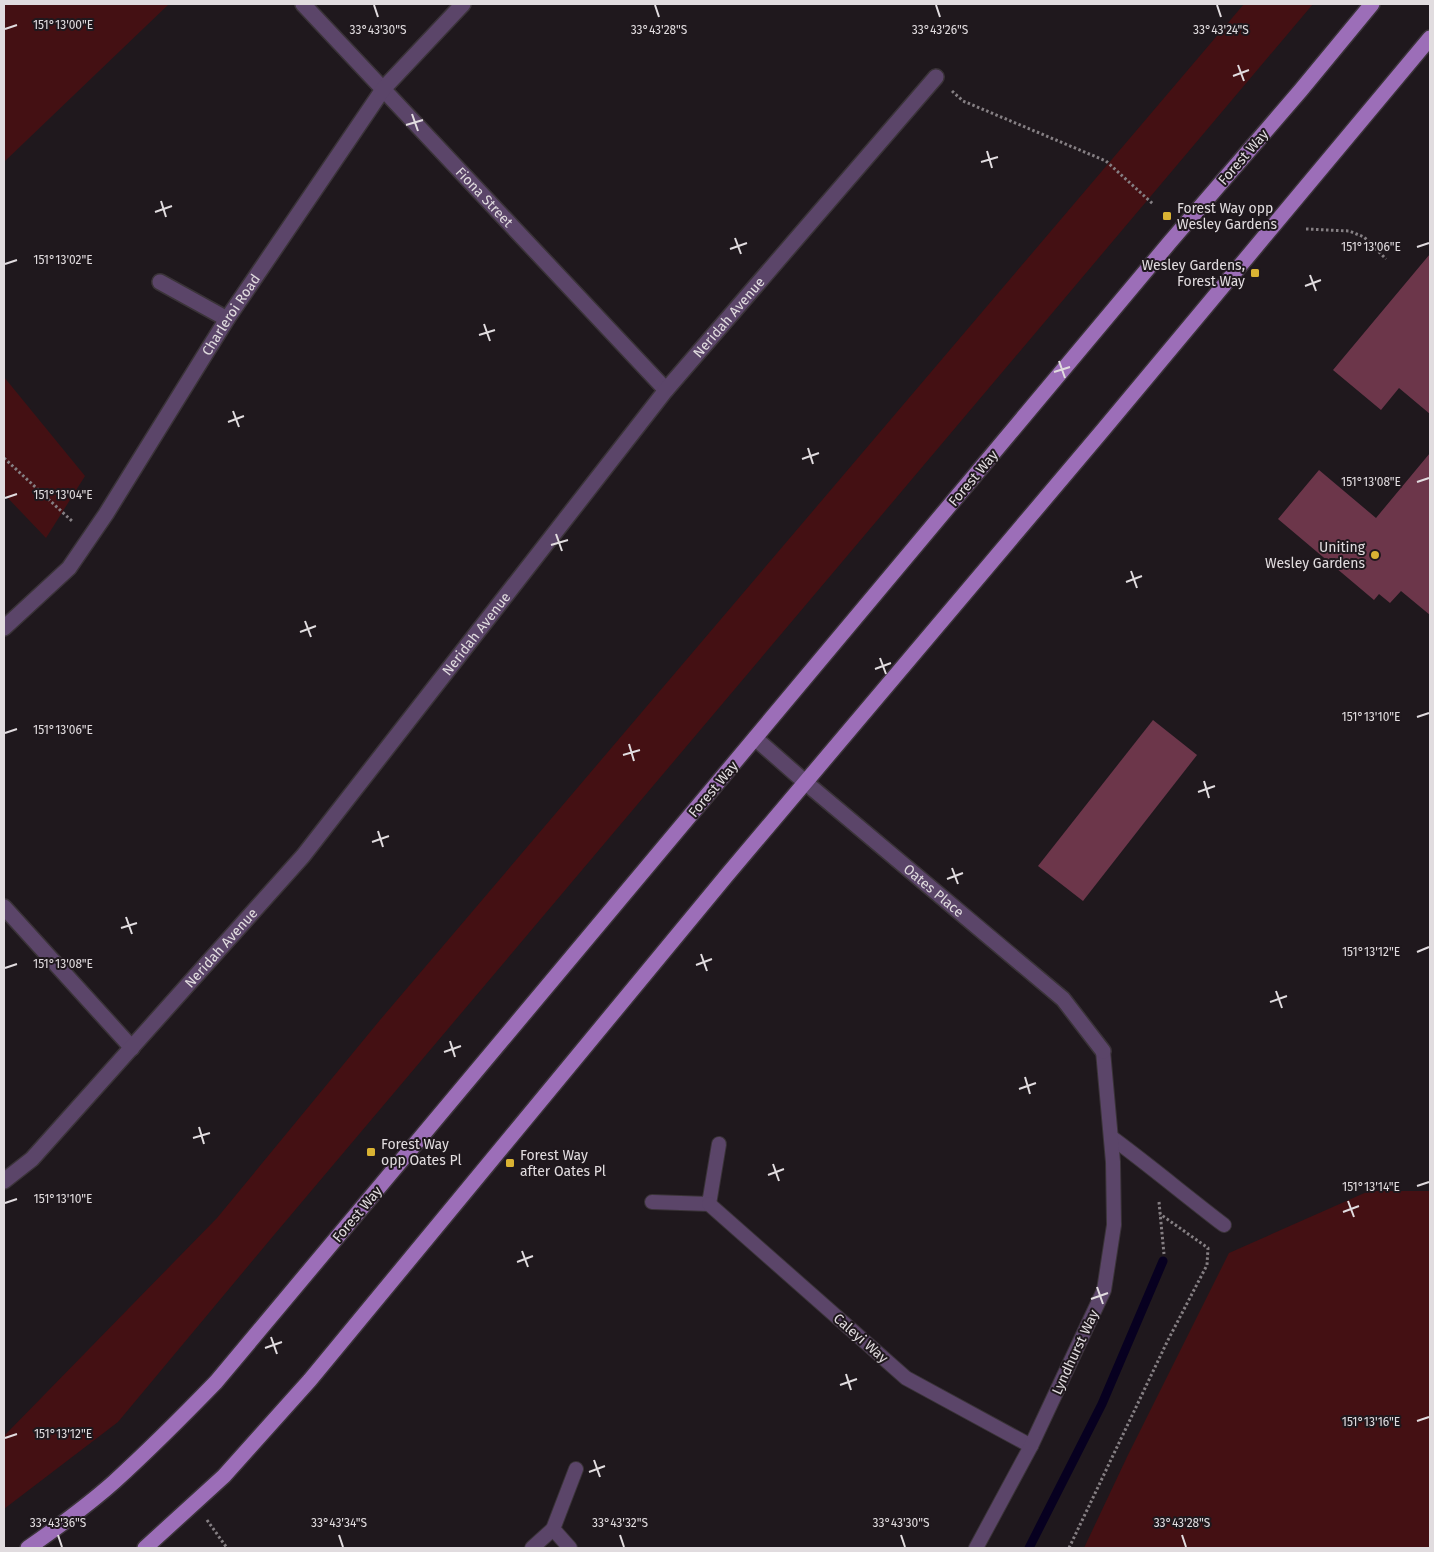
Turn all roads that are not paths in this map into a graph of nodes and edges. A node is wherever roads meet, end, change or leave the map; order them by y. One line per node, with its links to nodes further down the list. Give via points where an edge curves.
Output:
1 (303, 4): 6 (street, Fiona Street)
2 (463, 4): 6 (street, Charleroi Road)
3 (1372, 4): 11 (main road, Forest Way)
4 (1430, 38): 12 (main road)
5 (936, 77): 9 (street, Neridah Avenue)
6 (384, 88): 8 (street, Charleroi Road); 9 (street, Fiona Street)
7 (160, 282): 8 (street)
8 (227, 319): 10 (street, Charleroi Road, via 70,568)
9 (666, 390): 14 (street, Neridah Avenue, via 303,856)
10 (4, 628)
11 (755, 738): 12 (street, Oates Place); 25 (main road, Forest Way, via 216,1382 113,1482)
12 (805, 782): 15 (street, Oates Place, via 1063,999); 26 (main road, via 310,1380 224,1476)
13 (4, 907): 14 (street)
14 (132, 1048): 18 (street, Neridah Avenue, via 32,1159)
15 (1103, 1051): 16 (lane, Lyndhurst Way)
16 (1111, 1137): 21 (lane); 22 (lane, Lyndhurst Way, via 1114,1225 1104,1290)
17 (719, 1144): 20 (lane)
18 (4, 1181)
19 (652, 1202): 20 (lane)
20 (709, 1204): 22 (lane, Caleyi Way, via 906,1378)
21 (1224, 1225)
22 (1031, 1446): 29 (lane, Lyndhurst Way)
23 (576, 1469): 24 (lane)
24 (553, 1529): 27 (lane); 28 (lane)
25 (28, 1548)
26 (145, 1548)
27 (532, 1548)
28 (570, 1548)
29 (976, 1548)

